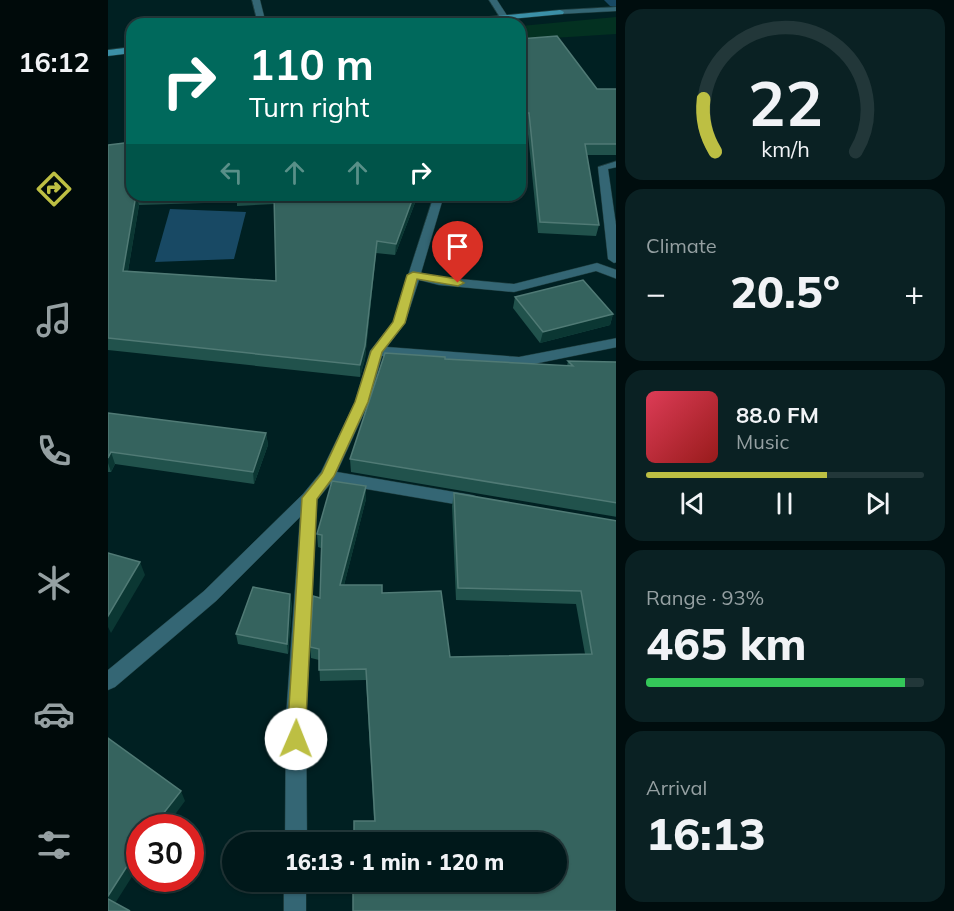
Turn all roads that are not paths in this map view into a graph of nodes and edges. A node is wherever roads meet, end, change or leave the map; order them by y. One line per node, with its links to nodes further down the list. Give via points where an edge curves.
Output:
1 (493, 0): 5 (street)
2 (256, 1): 6 (street)
3 (616, 9): 4 (street)
4 (560, 12): 5 (main road)
5 (504, 17): 7 (main road)
6 (260, 18)
7 (494, 18)
8 (126, 50): 9 (main road)
9 (108, 52)
10 (616, 164): 12 (street, via 603,167)
11 (437, 201): 14 (street)
12 (615, 259): 13 (street)
13 (597, 267): 14 (street, via 514,288); 15 (street)
14 (413, 275): 17 (street, via 399,323)
15 (616, 275)
16 (616, 342): 17 (street, via 519,362)
17 (377, 351): 18 (street, via 362,402)
18 (327, 476): 19 (street); 20 (street)
19 (309, 498): 21 (street, via 210,596); 22 (street, via 296,717)
20 (489, 504)
21 (108, 681)
22 (296, 832)
23 (295, 892): 24 (street)
24 (295, 911)

